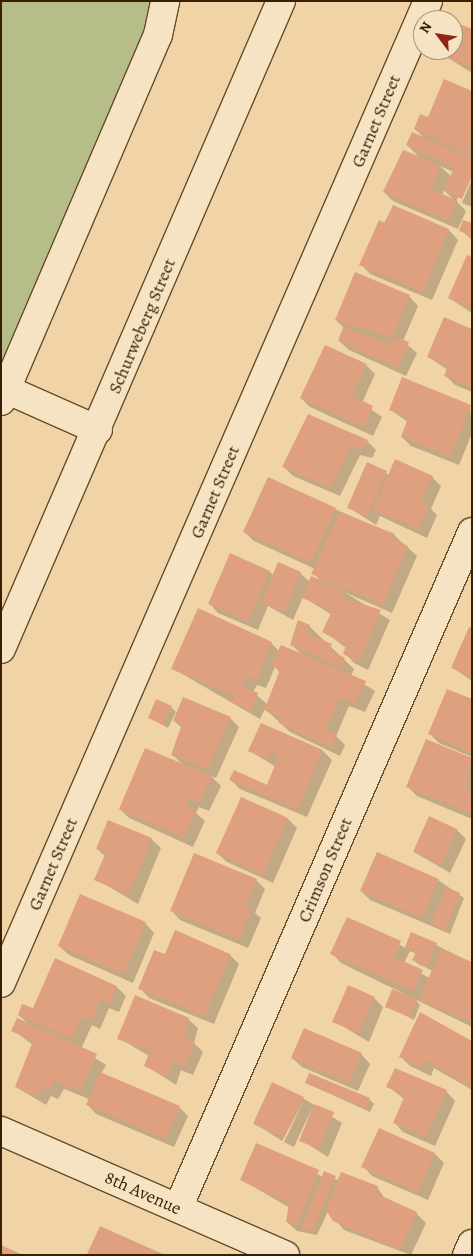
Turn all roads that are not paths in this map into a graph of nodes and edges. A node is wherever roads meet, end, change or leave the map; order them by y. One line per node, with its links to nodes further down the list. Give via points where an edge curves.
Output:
1 (165, 1): 4 (street, via 158,35)
2 (281, 1): 5 (street, Schurweberg Street)
3 (428, 1): 8 (street, Garnet Street)
4 (3, 393): 5 (street)
5 (98, 430): 7 (street, Schurweberg Street)
6 (472, 532): 10 (street, Crimson Street)
7 (1, 650)
8 (1, 983)
9 (1, 1131): 10 (street, 8th Avenue)
10 (178, 1208): 12 (street, 8th Avenue)
11 (472, 1244): 13 (street)
12 (286, 1255)
13 (467, 1255)

